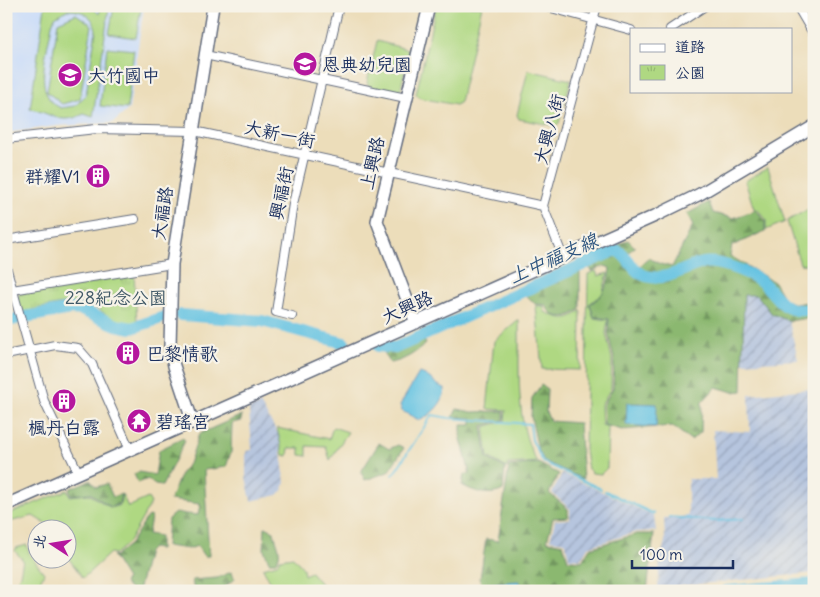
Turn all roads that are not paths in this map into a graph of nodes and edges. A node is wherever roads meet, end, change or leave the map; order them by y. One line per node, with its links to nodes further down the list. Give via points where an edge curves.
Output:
1 (213, 6): 12 (street, 大福路)
2 (339, 6): 13 (street, 興福街)
3 (429, 6): 14 (street, 上興路)
4 (544, 6): 8 (street)
5 (597, 6): 8 (street, 大興八街)
6 (705, 6): 9 (street)
7 (797, 6): 11 (street)
8 (594, 19): 10 (street); 20 (street, 大興八街)
9 (672, 28)
10 (630, 30)
11 (814, 35)
12 (205, 55): 13 (street); 16 (street, 大福路)
13 (323, 81): 14 (street); 18 (street, 興福街)
14 (406, 98): 19 (street, 上興路)
15 (814, 126): 23 (street, 大興路, via 686,201)
16 (194, 131): 17 (street, 大新一街, via 96,129); 18 (street, 大新一街); 24 (street, 大福路)
17 (6, 139)
18 (305, 155): 19 (street, 大新一街); 27 (street, 興福街, via 290,220 276,312)
19 (387, 172): 20 (street, 大新一街); 28 (street, 上興路, via 377,221)
20 (543, 206): 23 (street)
21 (135, 219): 22 (street)
22 (6, 240)
23 (563, 257): 28 (street, 大興路)
24 (172, 264): 26 (street); 31 (street, 大福路, via 170,346)
25 (6, 266): 26 (street)
26 (10, 290): 29 (street)
27 (292, 316)
28 (416, 323): 31 (street, 大興路)
29 (31, 350): 30 (street); 32 (street, via 55,345 78,348 92,364); 33 (street, via 44,401)
30 (6, 356)
31 (193, 423): 32 (street, 大興路)
32 (130, 450): 33 (street, 大興路)
33 (78, 472): 34 (street, 大興路)
34 (7, 502)

